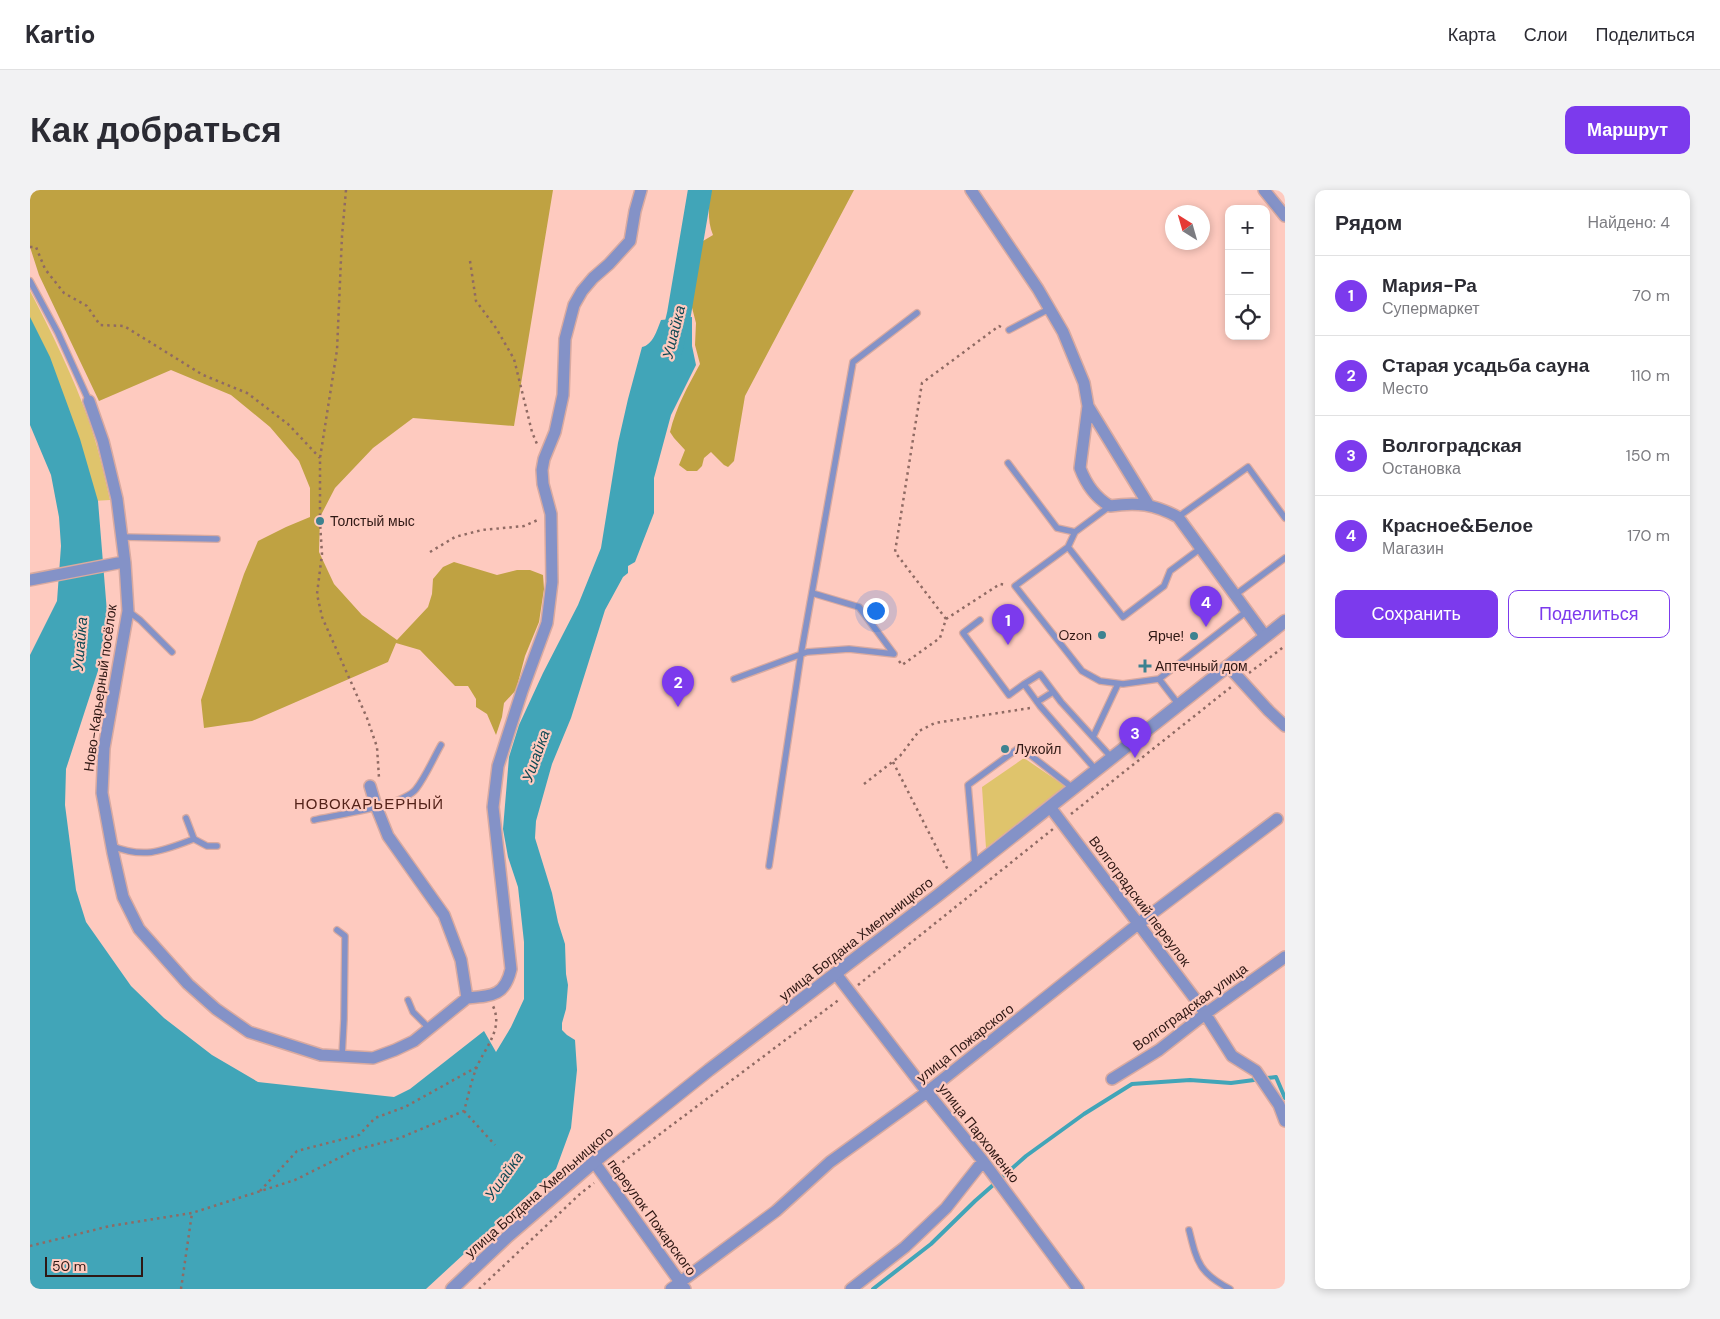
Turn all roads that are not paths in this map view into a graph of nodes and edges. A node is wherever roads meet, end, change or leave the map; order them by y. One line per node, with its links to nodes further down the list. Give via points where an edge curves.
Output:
1 (641, 190): 62 (street, via 630,241 582,291 574,305 565,339 563,395 542,470 551,514 552,582 547,623 498,766 493,807 511,969 508,983 499,991 489,996)
2 (971, 190): 6 (street)
3 (1264, 190): 4 (street)
4 (1285, 216)
5 (30, 281): 9 (lane)
6 (1050, 309): 8 (lane); 10 (street, via 1079,370)
7 (917, 313): 24 (lane, via 853,362)
8 (1010, 330)
9 (89, 401): 17 (street, Ново-Карьерный посёлок, via 117,499)
10 (1088, 406): 12 (street); 13 (street, via 1080,468 1092,490)
11 (1008, 463): 16 (lane, via 1057,528)
12 (1148, 504): 13 (street); 14 (street)
13 (1110, 506): 16 (lane)
14 (1178, 517): 15 (lane, via 1248,467); 20 (street)
15 (1285, 518)
16 (1076, 532): 19 (lane)
17 (121, 537): 18 (lane); 22 (street, Ново-Карьерный посёлок)
18 (217, 539)
19 (1068, 547): 20 (lane, via 1123,617 1164,586 1170,571); 37 (lane, via 1015,586 1082,671 1100,681)
20 (1200, 548): 25 (street)
21 (1285, 558): 25 (lane)
22 (122, 563): 23 (street); 26 (street, Ново-Карьерный посёлок)
23 (30, 580)
24 (812, 594): 32 (lane); 32 (lane, via 859,607 894,654 849,649)
25 (1235, 595): 27 (street)
26 (128, 611): 31 (lane); 54 (street, Ново-Карьерный посёлок, via 104,748 102,793)
27 (1247, 611): 30 (street); 35 (lane)
28 (980, 620): 36 (lane, via 963,633 1009,695)
29 (1285, 621): 30 (street, улица Богдана Хмельницкого)
30 (1265, 636): 33 (street, улица Богдана Хмельницкого)
31 (172, 652)
32 (801, 654): 34 (lane); 56 (lane)
33 (1228, 666): 40 (street, улица Богдана Хмельницкого); 41 (street)
34 (734, 679)
35 (1159, 680): 37 (lane); 40 (lane)
36 (1024, 684): 38 (lane, via 1040,674); 39 (lane)
37 (1118, 684): 42 (lane)
38 (1053, 692): 39 (lane); 42 (lane)
39 (1038, 704): 45 (lane)
40 (1179, 705): 44 (street, улица Богдана Хмельницкого)
41 (1285, 726)
42 (1093, 738): 44 (lane)
43 (441, 745): 48 (lane, via 416,789 399,800)
44 (1112, 758): 45 (street, улица Богдана Хмельницкого)
45 (1096, 770): 47 (street, улица Богдана Хмельницкого)
46 (370, 786): 48 (street)
47 (1074, 788): 49 (street, улица Богдана Хмельницкого); 57 (lane, via 1020,747 968,785)
48 (376, 806): 52 (lane); 62 (street, via 388,836 444,915 461,960)
49 (1050, 808): 57 (street, улица Богдана Хмельницкого); 58 (street, Волгоградский переулок)
50 (186, 818): 53 (lane)
51 (1277, 819): 58 (street, улица Пожарского)
52 (314, 820)
53 (194, 839): 54 (lane, via 145,854); 55 (lane, via 207,846)
54 (112, 846): 66 (street, Ново-Карьерный посёлок, via 123,897 139,929 188,984 249,1032 321,1055)
55 (218, 846)
56 (769, 866)
57 (975, 866): 61 (street, улица Богдана Хмельницкого)
58 (1138, 924): 64 (street, Волгоградский переулок); 68 (street, улица Пожарского)
59 (337, 930): 66 (lane, via 344,936)
60 (1285, 957): 64 (street, Волгоградская улица)
61 (836, 974): 68 (street, улица Пархоменко); 71 (street, улица Богдана Хмельницкого)
62 (467, 998): 65 (street, Ново-Карьерный посёлок)
63 (408, 1000): 65 (lane, via 413,1012)
64 (1204, 1014): 67 (street, Волгоградская улица, via 1159,1050); 69 (street, Волгоградский переулок, via 1232,1056 1256,1071)
65 (429, 1028): 66 (street, Ново-Карьерный посёлок, via 414,1041 373,1058)
66 (342, 1056)
67 (1112, 1079)
68 (927, 1092): 70 (street, улица Пархоменко); 73 (street, улица Пожарского, via 830,1162 776,1211)
69 (1285, 1120)
70 (983, 1161): 75 (street, via 946,1208 906,1247); 76 (street, улица Пархоменко)
71 (594, 1162): 73 (street, переулок Пожарского); 74 (street, улица Богдана Хмельницкого)
72 (1189, 1230): 77 (lane, via 1200,1267 1215,1282)
73 (679, 1287)
74 (452, 1289)
75 (851, 1289)
76 (1078, 1289)
77 (1230, 1289)

